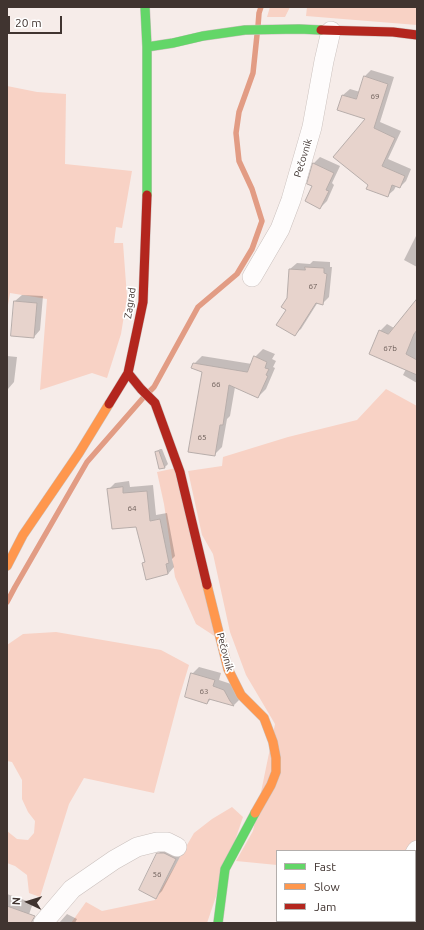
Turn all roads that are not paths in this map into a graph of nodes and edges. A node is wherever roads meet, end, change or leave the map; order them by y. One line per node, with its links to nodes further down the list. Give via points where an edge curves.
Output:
1 (145, 7): 4 (street, Zagrad)
2 (331, 31): 3 (street); 4 (street, via 245,30); 5 (street, Pečovnik, via 312,127 291,200 280,229)
3 (417, 35)
4 (147, 47): 6 (street, Zagrad, via 148,182 143,302)
5 (252, 278)
6 (128, 373): 7 (street, Zagrad, via 24,535); 10 (street, Pečovnik, via 155,403 180,472 228,670 241,695 264,718 276,758 276,772 271,784 224,869)
7 (7, 566)
8 (177, 847): 9 (street, via 167,842 157,842 137,847 114,860 72,889)
9 (43, 923)
10 (218, 923)

